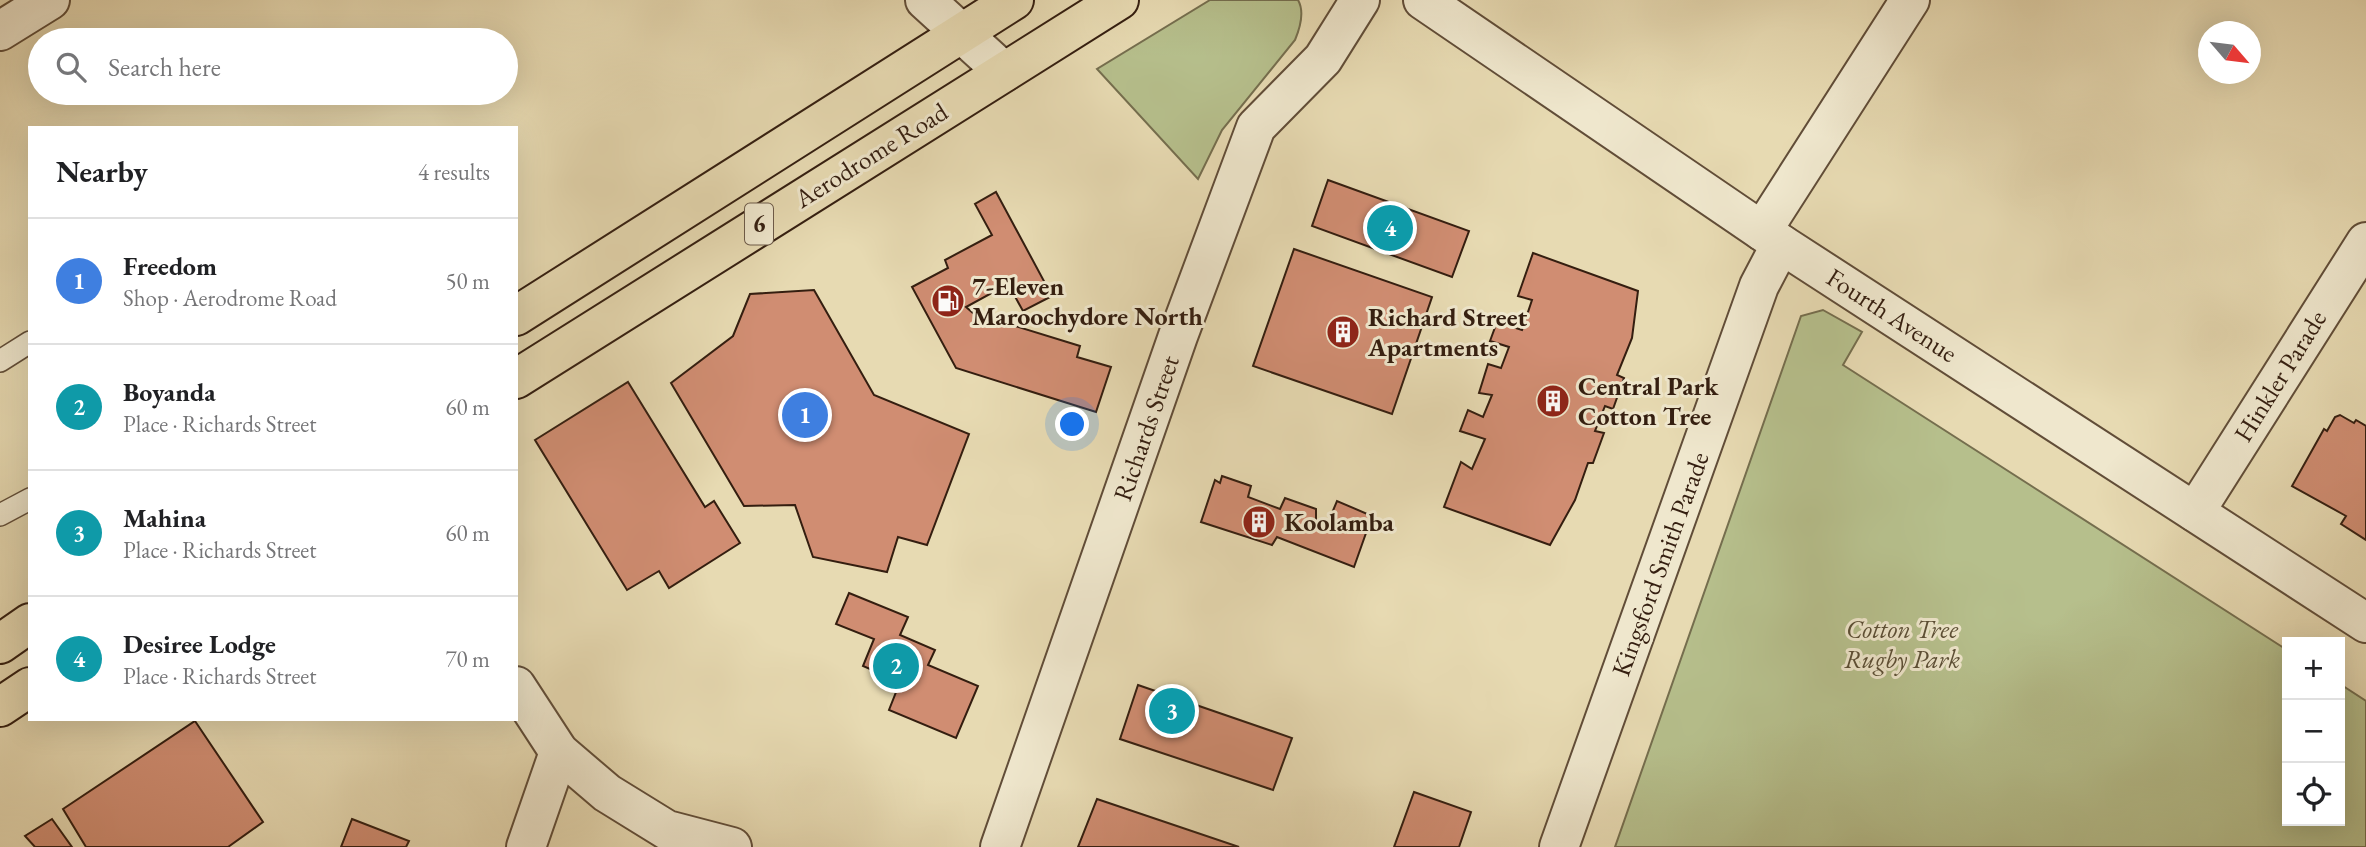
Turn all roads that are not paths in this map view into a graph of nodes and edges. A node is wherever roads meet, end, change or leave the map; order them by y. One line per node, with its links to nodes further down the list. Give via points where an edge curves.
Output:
1 (50, 0): 8 (street)
2 (925, 0): 9 (street)
3 (1014, 0): 9 (main road, Aerodrome Road / 6)
4 (1119, 0): 10 (main road, Aerodrome Road / 6)
5 (1360, 0): 25 (street, Richards Street, via 1323,59 1256,127 1192,296)
6 (1423, 0): 11 (street, Fourth Avenue)
7 (1910, 0): 11 (street, Kingsford Smith Parade)
8 (0, 31)
9 (961, 32): 10 (street); 13 (main road, Aerodrome Road / 6)
10 (1004, 72): 16 (main road, Aerodrome Road / 6)
11 (1771, 237): 18 (street, Fourth Avenue); 26 (street, Kingsford Smith Parade, via 1759,286)
12 (2366, 242): 18 (street, Hinkler Parade)
13 (518, 315)
14 (28, 343): 15 (lane)
15 (0, 361)
16 (518, 378)
17 (28, 500): 19 (lane)
18 (2195, 512): 20 (street, Fourth Avenue)
19 (0, 515)
20 (2366, 622)
21 (518, 689): 22 (street)
22 (559, 752): 23 (street); 24 (street, via 635,813 667,830)
23 (526, 847)
24 (732, 847)
25 (1000, 847)
26 (1559, 847)

